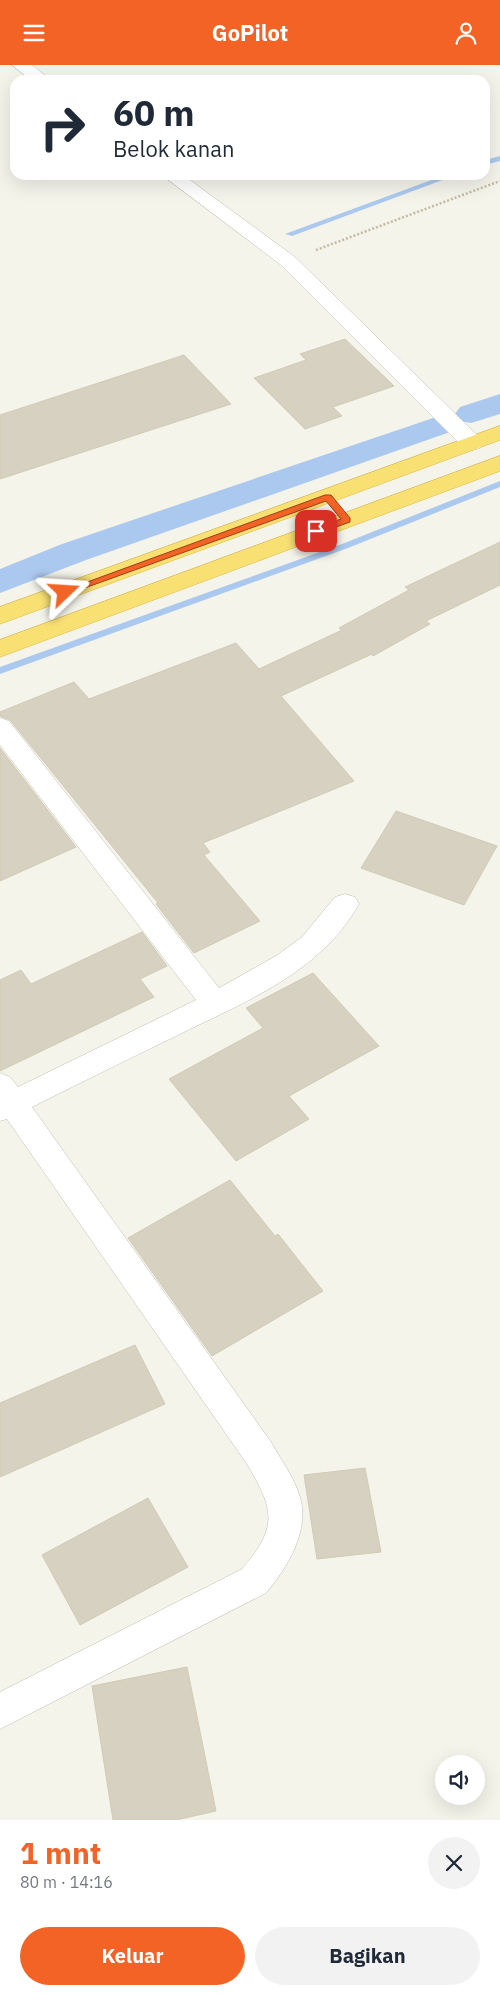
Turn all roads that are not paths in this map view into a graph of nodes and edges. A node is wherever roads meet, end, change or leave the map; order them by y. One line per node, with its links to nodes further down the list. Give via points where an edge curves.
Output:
1 (21, 65): 2 (street)
2 (35, 75)
3 (178, 180): 5 (street, via 288,261)
4 (500, 433): 5 (highway)
5 (472, 443): 7 (highway)
6 (500, 463): 8 (highway)
7 (328, 497): 8 (highway); 9 (highway)
8 (347, 520): 10 (highway)
9 (0, 616)
10 (0, 649)
11 (0, 727): 13 (street)
12 (345, 904): 13 (street, via 312,944 286,964)
13 (214, 1003): 14 (street)
14 (4, 1099): 15 (street, via 259,1453 283,1498 285,1527 271,1562 254,1581)
15 (0, 1711)

